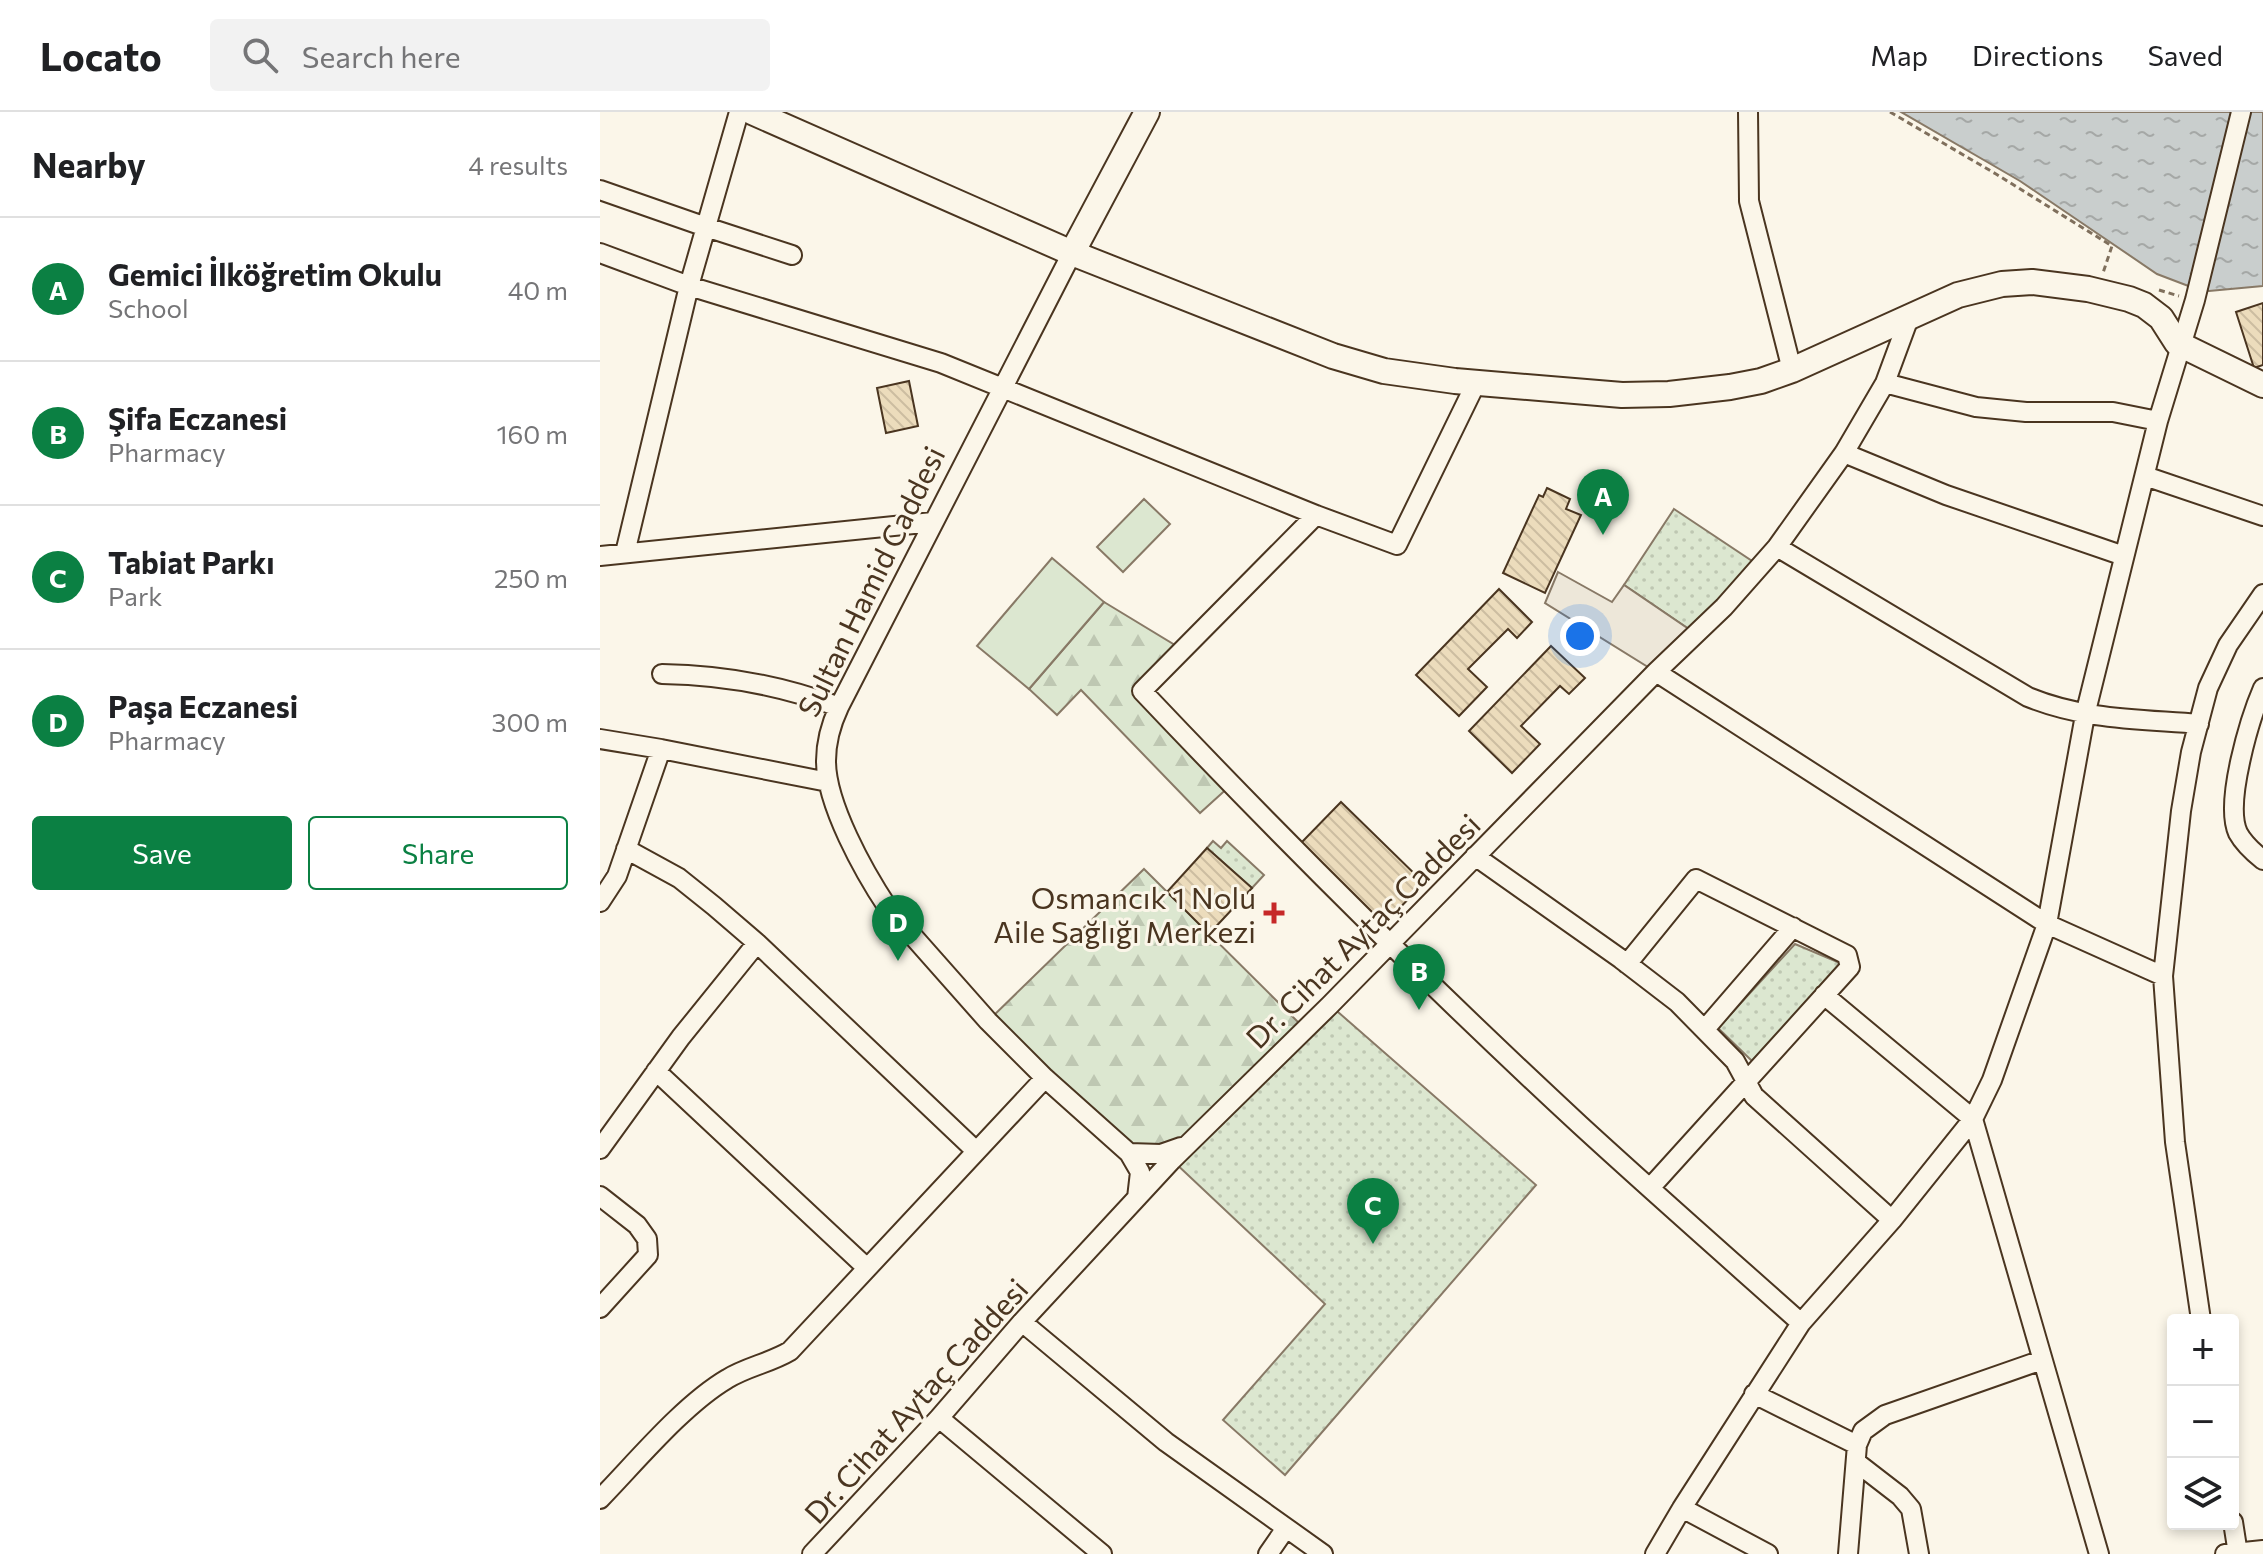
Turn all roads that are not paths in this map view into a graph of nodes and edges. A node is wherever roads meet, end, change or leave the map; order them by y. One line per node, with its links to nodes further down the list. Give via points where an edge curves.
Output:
1 (739, 112): 7 (street)
2 (752, 112): 9 (main road)
3 (1147, 112): 9 (main road, Sultan Hamid Caddesi)
4 (1748, 112): 14 (street, via 1749,201)
5 (2241, 112): 13 (street)
6 (600, 190): 7 (street)
7 (706, 227): 10 (street); 11 (street)
8 (600, 253): 11 (street)
9 (1072, 253): 15 (main road, via 1359,365); 18 (street, Sultan Hamid Caddesi)
10 (792, 255)
11 (689, 286): 18 (street, via 941,363); 26 (street)
12 (1909, 318): 13 (main road, via 1984,288 2047,282 2144,305); 14 (main road); 16 (street, Dr. Cihat Aytaç Caddesi)
13 (2182, 345): 17 (main road); 19 (street)
14 (1792, 370): 15 (main road, via 1761,381 1669,394)
15 (1476, 383): 22 (street, via 1397,545)
16 (1885, 383): 19 (street, via 1976,407 2113,412); 20 (street, Dr. Cihat Aytaç Caddesi)
17 (2263, 385)
18 (1002, 388): 22 (street); 24 (street, Sultan Hamid Caddesi)
19 (2158, 421): 21 (street)
20 (1844, 453): 25 (street, Dr. Cihat Aytaç Caddesi); 28 (street, via 1946,495)
21 (2145, 476): 23 (street); 28 (street)
22 (1316, 515): 46 (street, via 1142,691)
23 (2263, 516)
24 (933, 522): 26 (street); 33 (street, Sultan Hamid Caddesi)
25 (1777, 547): 30 (street, Dr. Cihat Aytaç Caddesi); 34 (street, via 2008,687)
26 (625, 553): 27 (street)
27 (600, 556)
28 (2124, 556): 34 (street)
29 (2263, 594): 35 (street, via 2228,645)
30 (1656, 672): 40 (street, Dr. Cihat Aytaç Caddesi); 43 (street)
31 (662, 674): 33 (street, via 754,681)
32 (2263, 688): 41 (street, via 2241,750 2235,810 2237,831)
33 (839, 707): 38 (street, Sultan Hamid Caddesi, via 827,744)
34 (2085, 715): 35 (street); 43 (street)
35 (2199, 724): 48 (street, via 2181,811)
36 (600, 739): 37 (street)
37 (661, 749): 38 (street); 39 (street)
38 (828, 782): 52 (street, Sultan Hamid Caddesi, via 854,848 888,908)
39 (626, 849): 42 (street); 45 (street, via 679,878)
40 (1475, 856): 46 (street, Dr. Cihat Aytaç Caddesi); 47 (street)
41 (2263, 860)
42 (600, 902)
43 (2047, 924): 48 (street); 54 (street)
44 (1793, 927): 47 (street, via 1696,879); 49 (street, via 1847,955 1850,967); 50 (street)
45 (757, 943): 51 (street); 57 (street)
46 (1389, 943): 55 (street, Dr. Cihat Aytaç Caddesi); 59 (street)
47 (1627, 964): 50 (street)
48 (2163, 976): 65 (street, via 2175,1142)
49 (1824, 995): 53 (street); 54 (street)
50 (1705, 1029): 53 (street, via 1735,1061)
51 (656, 1071): 56 (street); 63 (street)
52 (1045, 1078): 57 (street); 58 (street, Sultan Hamid Caddesi)
53 (1746, 1082): 59 (street); 62 (street, via 1754,1096)
54 (1973, 1119): 62 (street); 68 (street)
55 (1188, 1144): 58 (street, via 1167,1153); 61 (street, Dr. Cihat Aytaç Caddesi)
56 (600, 1149)
57 (975, 1150): 63 (street)
58 (1129, 1153): 61 (street, via 1140,1172)
59 (1650, 1188): 67 (street)
60 (600, 1196): 64 (street, via 637,1225 647,1239 648,1255)
61 (1137, 1198): 66 (street, Dr. Cihat Aytaç Caddesi)
62 (1892, 1220): 67 (street)
63 (867, 1268): 72 (street, via 790,1351 715,1387)
64 (600, 1308)
65 (2200, 1314)
66 (1022, 1322): 70 (street, Dr. Cihat Aytaç Caddesi); 74 (street, via 1166,1442)
67 (1801, 1323): 69 (street)
68 (2042, 1360): 71 (street, via 1885,1415 1863,1431); 86 (street)
69 (1754, 1394): 71 (street); 73 (street)
70 (939, 1418): 78 (street, Dr. Cihat Aytaç Caddesi); 79 (street)
71 (1856, 1454): 84 (street); 85 (street, via 1911,1509)
72 (600, 1499)
73 (1682, 1508): 82 (street); 83 (street)
74 (1286, 1528): 80 (street); 81 (street)
75 (2233, 1530): 77 (street)
76 (2263, 1550): 77 (street)
77 (2234, 1553)
78 (812, 1554)
79 (1102, 1554)
80 (1268, 1554)
81 (1323, 1554)
82 (1655, 1554)
83 (1768, 1554)
84 (1848, 1554)
85 (1919, 1554)
86 (2099, 1554)

